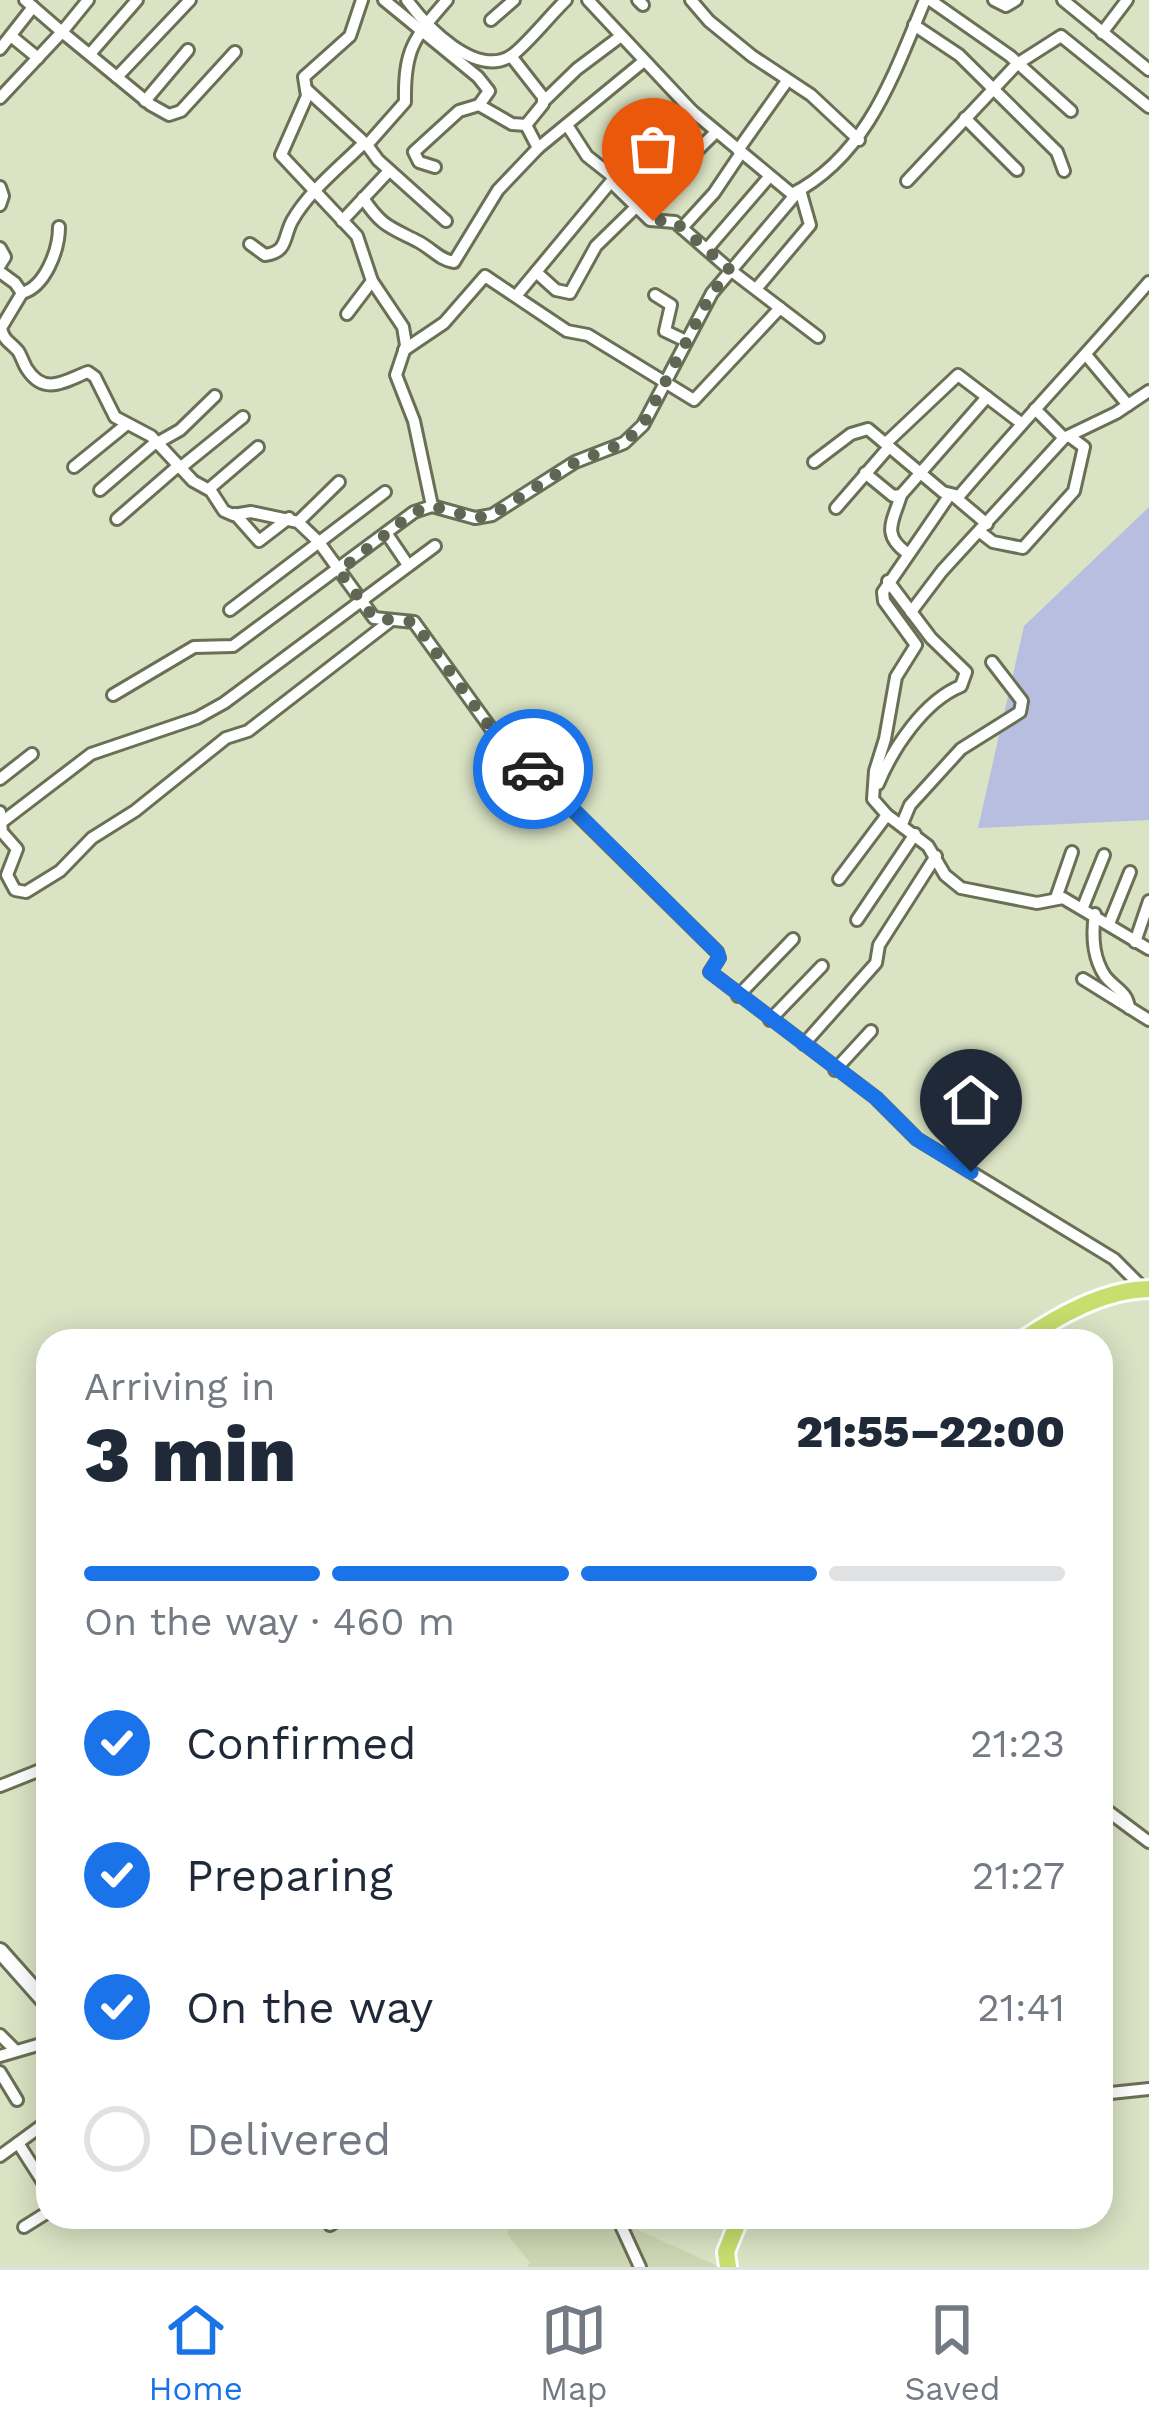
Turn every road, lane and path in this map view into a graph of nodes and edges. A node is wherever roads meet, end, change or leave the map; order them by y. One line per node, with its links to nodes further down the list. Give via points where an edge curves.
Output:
1 (88, 0): 21 (street)
2 (137, 0): 28 (street)
3 (190, 0): 34 (street)
4 (362, 0): 36 (street, via 350,36 306,74)
5 (385, 0): 20 (street)
6 (407, 0): 20 (street)
7 (447, 0): 20 (street)
8 (514, 0): 18 (street)
9 (566, 0): 29 (street)
10 (588, 0): 24 (street)
11 (691, 0): 35 (street)
12 (927, 0): 19 (street); 32 (street)
13 (994, 0): 14 (street)
14 (1016, 0)
15 (1063, 0): 22 (street)
16 (1127, 0): 22 (street)
17 (29, 4): 21 (street); 23 (street)
18 (491, 20)
19 (914, 25): 37 (street); 49 (street)
20 (424, 26): 29 (street, via 467,55); 41 (street, via 488,88); 50 (street, via 404,67 405,103)
21 (62, 32): 28 (street); 30 (street)
22 (1102, 33): 33 (street)
23 (11, 36): 25 (street); 30 (street)
24 (621, 36): 31 (street); 40 (street)
25 (0, 49)
26 (188, 50): 39 (street)
27 (235, 52): 39 (street, via 175,115)
28 (90, 54): 34 (street)
29 (511, 56): 40 (street)
30 (38, 58): 38 (street)
31 (644, 62): 43 (street); 46 (street)
32 (1017, 64): 37 (street); 42 (street, via 1064,37); 44 (street)
33 (1149, 70)
34 (118, 77): 39 (street)
35 (787, 81): 49 (street); 52 (street)
36 (306, 89): 50 (street); 62 (street, via 281,155)
37 (993, 91): 45 (street); 56 (street, via 1057,152)
38 (0, 98)
39 (146, 100)
40 (544, 101): 47 (street)
41 (479, 105): 47 (street); 53 (street, via 459,111 413,152)
42 (1149, 107)
43 (692, 111): 48 (street); 58 (street)
44 (1071, 112)
45 (965, 118): 54 (street); 59 (street)
46 (567, 124): 51 (street); 58 (street)
47 (526, 125): 51 (street)
48 (716, 132): 52 (street); 60 (street)
49 (859, 140): 63 (street)
50 (366, 144): 55 (street); 62 (street)
51 (538, 148): 64 (street, via 498,190 452,263 383,225)
52 (740, 151): 57 (street); 70 (street)
53 (435, 167)
54 (1017, 170)
55 (389, 171): 64 (street); 68 (street)
56 (1064, 171)
57 (769, 177): 63 (street); 73 (street)
58 (614, 181): 66 (street); 76 (street)
59 (907, 181)
60 (663, 184)
61 (0, 187): 65 (street)
62 (315, 192): 67 (street); 71 (street, via 279,251 265,255)
63 (798, 192): 75 (street); 79 (street, via 810,225)
64 (363, 198): 67 (street)
65 (0, 205)
66 (636, 206): 70 (street, via 653,221); 81 (street, via 596,246)
67 (342, 220): 77 (street)
68 (446, 220)
69 (59, 226): 80 (street, via 35,288)
70 (682, 227): 73 (street)
71 (250, 244)
72 (0, 248): 74 (street)
73 (707, 249): 75 (street)
74 (0, 269): 80 (street)
75 (729, 269): 79 (street); 91 (street)
76 (536, 272): 81 (street); 83 (street)
77 (372, 281): 87 (street); 92 (street, via 403,327)
78 (1149, 282): 84 (street)
79 (756, 289): 86 (street)
80 (22, 293): 89 (street)
81 (568, 294): 88 (street)
82 (655, 295): 91 (street, via 671,305 665,331)
83 (516, 296): 88 (street); 92 (street, via 482,277 444,322)
84 (1136, 297): 85 (street); 93 (street)
85 (1149, 307)
86 (780, 308): 90 (street); 94 (street, via 698,398)
87 (346, 314)
88 (558, 323): 94 (street)
89 (0, 328): 102 (street, via 40,382 63,385 88,372 111,413)
90 (818, 337)
91 (686, 340): 94 (street)
92 (403, 351): 118 (street, via 397,375)
93 (1087, 356): 98 (street); 99 (street)
94 (665, 380): 118 (street, via 643,425 621,446 574,463 492,515)
95 (1149, 391): 98 (street)
96 (215, 396): 104 (street)
97 (987, 397): 101 (street); 105 (street, via 954,376); 110 (street)
98 (1128, 405): 103 (street)
99 (1035, 409): 101 (street); 103 (street)
100 (243, 417): 109 (street)
101 (1021, 423): 117 (street)
102 (127, 424): 104 (street); 108 (street)
103 (1067, 437): 123 (street); 123 (street, via 1084,447 1076,487 1022,548 993,542)
104 (156, 442): 109 (street); 114 (street)
105 (888, 445): 107 (street, via 861,429); 110 (street); 111 (street)
106 (258, 447): 113 (street)
107 (814, 462)
108 (74, 467)
109 (179, 467): 113 (street); 121 (street)
110 (921, 471): 116 (street); 117 (street)
111 (865, 473): 116 (street); 119 (street)
112 (339, 482): 122 (street)
113 (209, 489): 120 (street, via 220,508)
114 (100, 490)
115 (385, 492): 125 (street)
116 (901, 495): 127 (street, via 890,534)
117 (952, 497): 123 (street); 127 (street)
118 (432, 506): 124 (street)
119 (836, 508)
120 (235, 514): 122 (street); 122 (street, via 259,541)
121 (117, 519)
122 (294, 520): 125 (street)
123 (983, 528): 133 (street)
124 (387, 534): 128 (street); 129 (street)
125 (318, 541): 129 (street); 132 (street)
126 (435, 546): 128 (street)
127 (907, 553): 130 (street)
128 (408, 565): 131 (street)
129 (339, 571): 131 (street); 136 (street, via 233,646 194,647)
130 (888, 581): 133 (street); 139 (street, via 882,597 915,649 896,677)
131 (359, 599): 134 (street, via 374,618); 141 (street, via 224,703 91,754)
132 (230, 610)
133 (911, 612): 139 (street, via 963,666 965,679 898,740)
134 (391, 620): 141 (street, via 26,892 7,875 17,848); 162 (street, via 414,622 492,730 717,952 709,970)
135 (992, 662): 142 (street, via 1022,709 962,749)
136 (113, 695)
137 (32, 754): 138 (street)
138 (0, 779)
139 (874, 792): 140 (street)
140 (886, 814): 142 (street); 148 (street)
141 (1, 817)
142 (902, 824): 143 (street)
143 (915, 834): 145 (street); 149 (street)
144 (1072, 852): 150 (street)
145 (936, 856): 150 (street, via 961,888 1037,904); 151 (street)
146 (1104, 856): 153 (street)
147 (1130, 872): 156 (street)
148 (839, 879)
149 (882, 883): 151 (street); 155 (street)
150 (1056, 898): 153 (street)
151 (908, 900): 167 (street, via 876,963)
152 (1149, 902): 158 (street)
153 (1082, 907): 154 (street)
154 (1095, 914): 156 (street); 163 (street, via 1098,962)
155 (857, 920)
156 (1108, 924): 158 (street)
157 (793, 939): 162 (street)
158 (1136, 942): 159 (street)
159 (1149, 950)
160 (822, 966): 164 (street)
161 (1083, 979): 163 (street)
162 (738, 996): 164 (street)
163 (1129, 1008): 165 (street)
164 (770, 1020): 167 (street)
165 (1149, 1020)
166 (872, 1030): 168 (street)
167 (804, 1044): 168 (street)
168 (835, 1070): 169 (street, via 917,1139 1114,1259)
169 (1146, 1288): 170 (highway, via 1094,1301)
170 (1039, 1329)
171 (36, 1772): 172 (street)
172 (0, 1786)
173 (1113, 1815): 174 (street)
174 (1149, 1842)
175 (0, 1951): 176 (street)
176 (36, 1992)
177 (0, 2035): 179 (street)
178 (36, 2045): 179 (street)
179 (15, 2050): 180 (street)
180 (0, 2056)
181 (0, 2072): 184 (street)
182 (1149, 2089): 183 (street)
183 (1113, 2093)
184 (17, 2100)
185 (36, 2130): 186 (street)
186 (18, 2143): 187 (street); 188 (street)
187 (0, 2156)
188 (36, 2171)
189 (36, 2220): 190 (street)
190 (24, 2227)
191 (623, 2229): 193 (street)
192 (735, 2229): 194 (highway)
193 (640, 2267)
194 (728, 2267)

